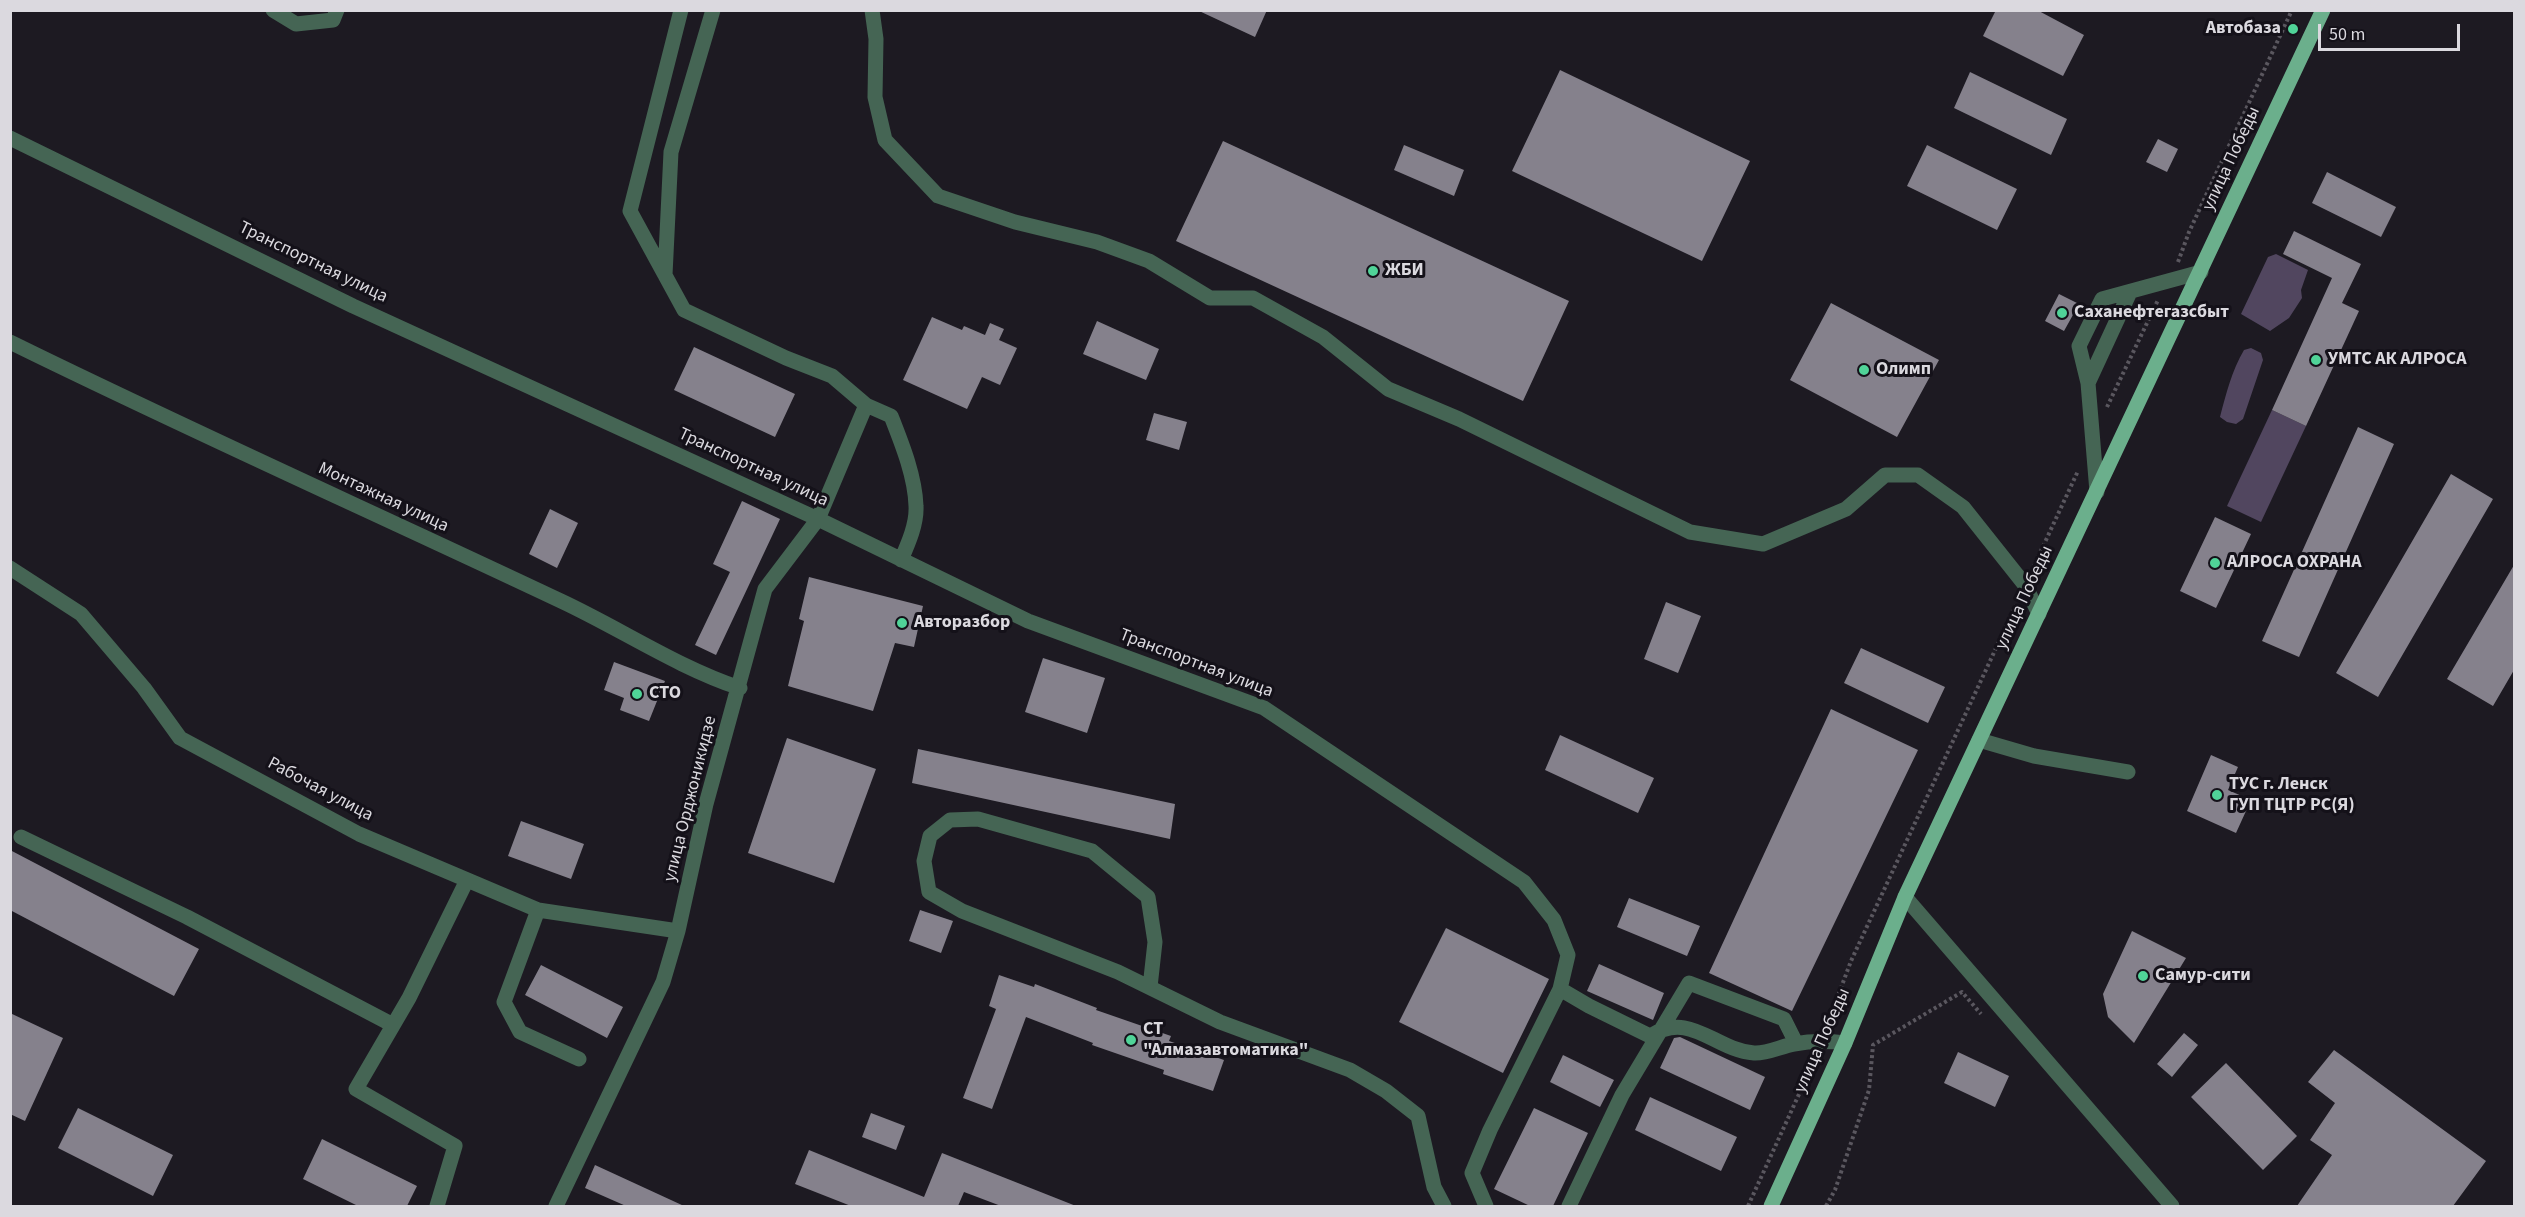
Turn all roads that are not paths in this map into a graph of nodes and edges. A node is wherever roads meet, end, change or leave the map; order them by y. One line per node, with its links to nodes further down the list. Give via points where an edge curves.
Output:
1 (273, 10): 2 (street, via 296,24 333,20)
2 (337, 10)
3 (681, 10): 9 (street, via 630,211)
4 (713, 10): 9 (street, via 671,152)
5 (872, 10): 18 (street, via 875,97 885,140 938,196 1149,261 1210,298 1253,298 1323,337 1388,389 1459,418 1690,532 1763,544 1845,509 1886,475 1918,476 1963,507 2025,585)
6 (2323, 10): 8 (main road, улица Победы)
7 (10, 138): 15 (street, Транспортная улица, via 353,306)
8 (2201, 272): 10 (street); 14 (main road, улица Победы)
9 (665, 275): 13 (street, via 684,310 832,376)
10 (2130, 292): 12 (street); 12 (street, via 2102,299 2079,346)
11 (10, 342): 19 (street, Монтажная улица, via 173,422 562,601 704,676)
12 (2088, 383): 14 (street)
13 (866, 405): 15 (street, улица Орджоникидзе); 16 (street, via 891,416 906,456 916,507)
14 (2097, 492): 18 (main road, улица Победы)
15 (818, 519): 16 (street, Транспортная улица); 19 (street, улица Орджоникидзе, via 765,589)
16 (901, 560): 28 (street, Транспортная улица, via 1028,621 1264,708 1524,882 1554,920 1568,955)
17 (10, 568): 23 (street, Рабочая улица, via 81,614 144,688 180,738 359,834)
18 (2039, 614): 20 (main road, улица Победы)
19 (740, 688): 26 (street, улица Орджоникидзе, via 706,804)
20 (1979, 740): 21 (street, via 2034,756); 24 (main road, улица Победы)
21 (2128, 772)
22 (21, 837): 29 (street, via 187,917)
23 (467, 880): 25 (street, Рабочая улица); 29 (street)
24 (1905, 897): 32 (main road, улица Победы); 40 (street)
25 (537, 910): 26 (street, Рабочая улица); 33 (street, via 504,1002 520,1032)
26 (678, 931): 35 (street, улица Орджоникидзе, via 663,982)
27 (1150, 987): 27 (street, via 962,911 928,892 924,861 930,836 950,820 978,819 1092,851 1149,897 1155,942); 36 (street, via 1220,1022 1350,1070 1386,1091 1418,1116 1434,1187)
28 (1560, 989): 30 (street, via 1650,1036); 37 (street, Транспортная улица, via 1472,1173)
29 (393, 1025): 34 (street, via 356,1089 455,1146)
30 (1661, 1029): 31 (street, via 1681,1025 1754,1053); 31 (street, via 1689,983 1784,1019); 38 (street, via 1622,1095)
31 (1796, 1043): 32 (street)
32 (1845, 1043): 39 (main road, улица Победы)
33 (579, 1059)
34 (437, 1206)
35 (556, 1206)
36 (1444, 1206)
37 (1486, 1206)
38 (1569, 1206)
39 (1770, 1206)
40 (2172, 1206)

